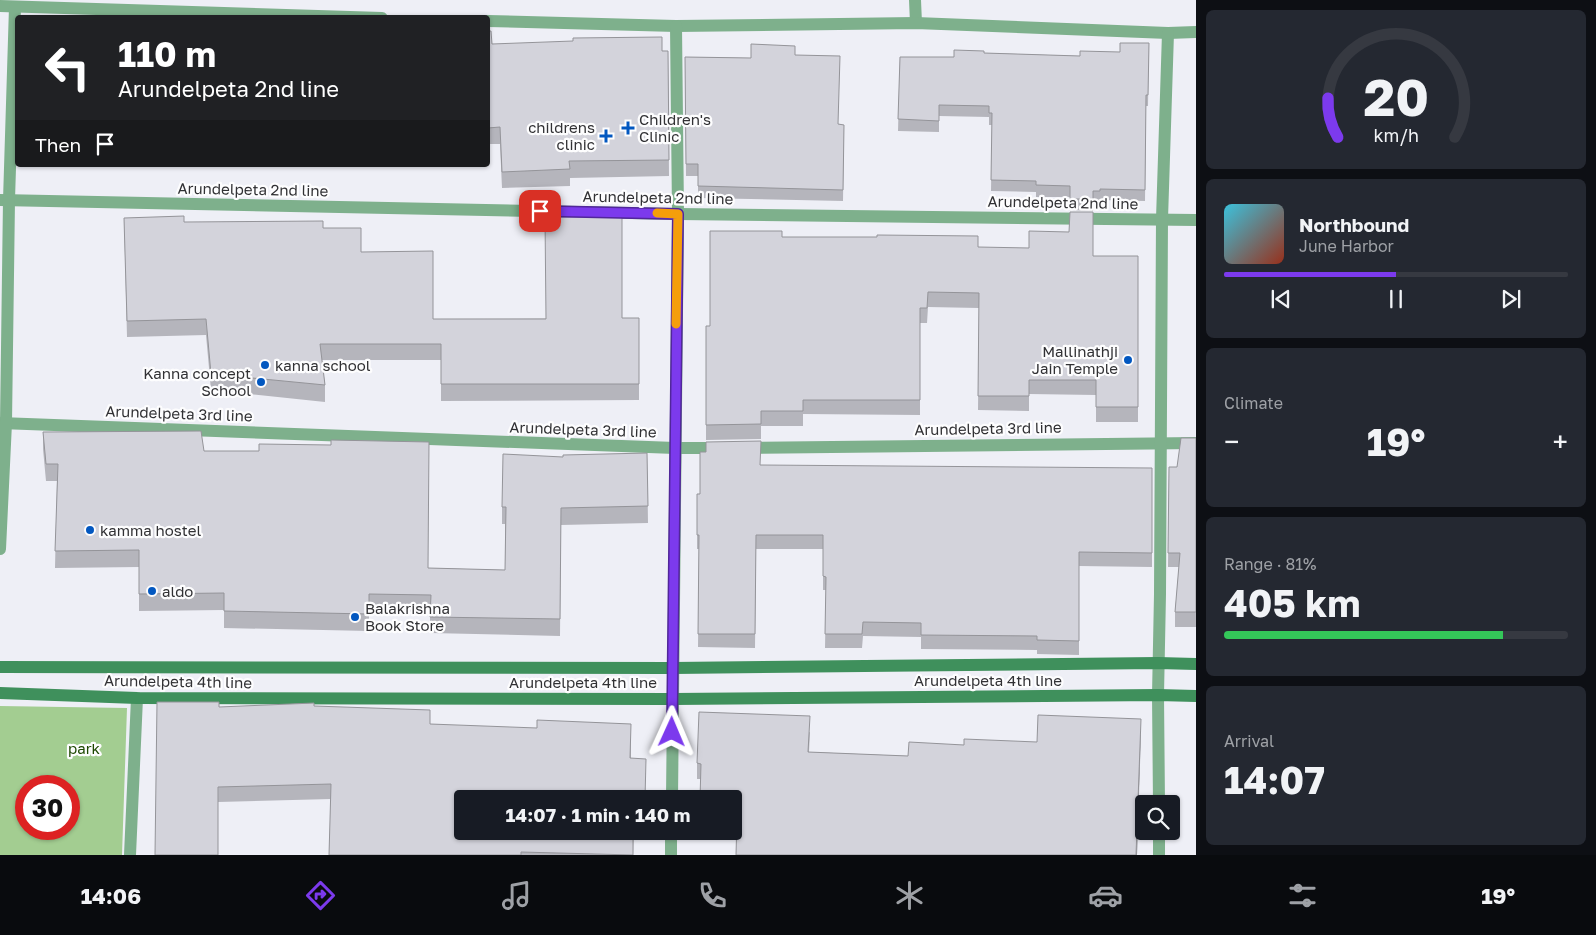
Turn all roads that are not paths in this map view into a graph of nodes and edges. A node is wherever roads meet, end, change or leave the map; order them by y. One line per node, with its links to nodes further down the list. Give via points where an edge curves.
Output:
1 (915, 0): 6 (street)
2 (0, 6): 3 (street)
3 (15, 7): 4 (street); 10 (street)
4 (282, 15)
5 (490, 21): 7 (street)
6 (916, 23): 7 (street); 9 (street)
7 (676, 26): 11 (street)
8 (1196, 32): 9 (street)
9 (1168, 33): 12 (street)
10 (5, 200): 11 (street, Arundelpeta 2nd line); 14 (street)
11 (678, 214): 12 (street, Arundelpeta 2nd line); 17 (street)
12 (1162, 219): 13 (street, Arundelpeta 2nd line); 15 (street)
13 (1196, 220)
14 (3, 423): 17 (street, Arundelpeta 3rd line); 18 (street)
15 (1162, 442): 16 (street, Arundelpeta 3rd line); 17 (street, Arundelpeta 3rd line); 19 (street)
16 (1196, 443)
17 (674, 448): 22 (street)
18 (0, 549)
19 (1158, 663): 20 (street, Arundelpeta 4th line); 22 (street, Arundelpeta 4th line); 24 (street)
20 (1196, 664)
21 (0, 667): 22 (street, Arundelpeta 4th line)
22 (673, 668): 27 (street)
23 (0, 693): 26 (street, Arundelpeta 4th line)
24 (1158, 694): 25 (street, Arundelpeta 4th line); 27 (street, Arundelpeta 4th line); 29 (street)
25 (1196, 696)
26 (137, 698): 27 (street, Arundelpeta 4th line); 32 (street)
27 (673, 699): 28 (street)
28 (672, 790)
29 (1159, 795)
30 (671, 840): 33 (street)
31 (1159, 840): 34 (street)
32 (130, 855)
33 (671, 855)
34 (1159, 855)

